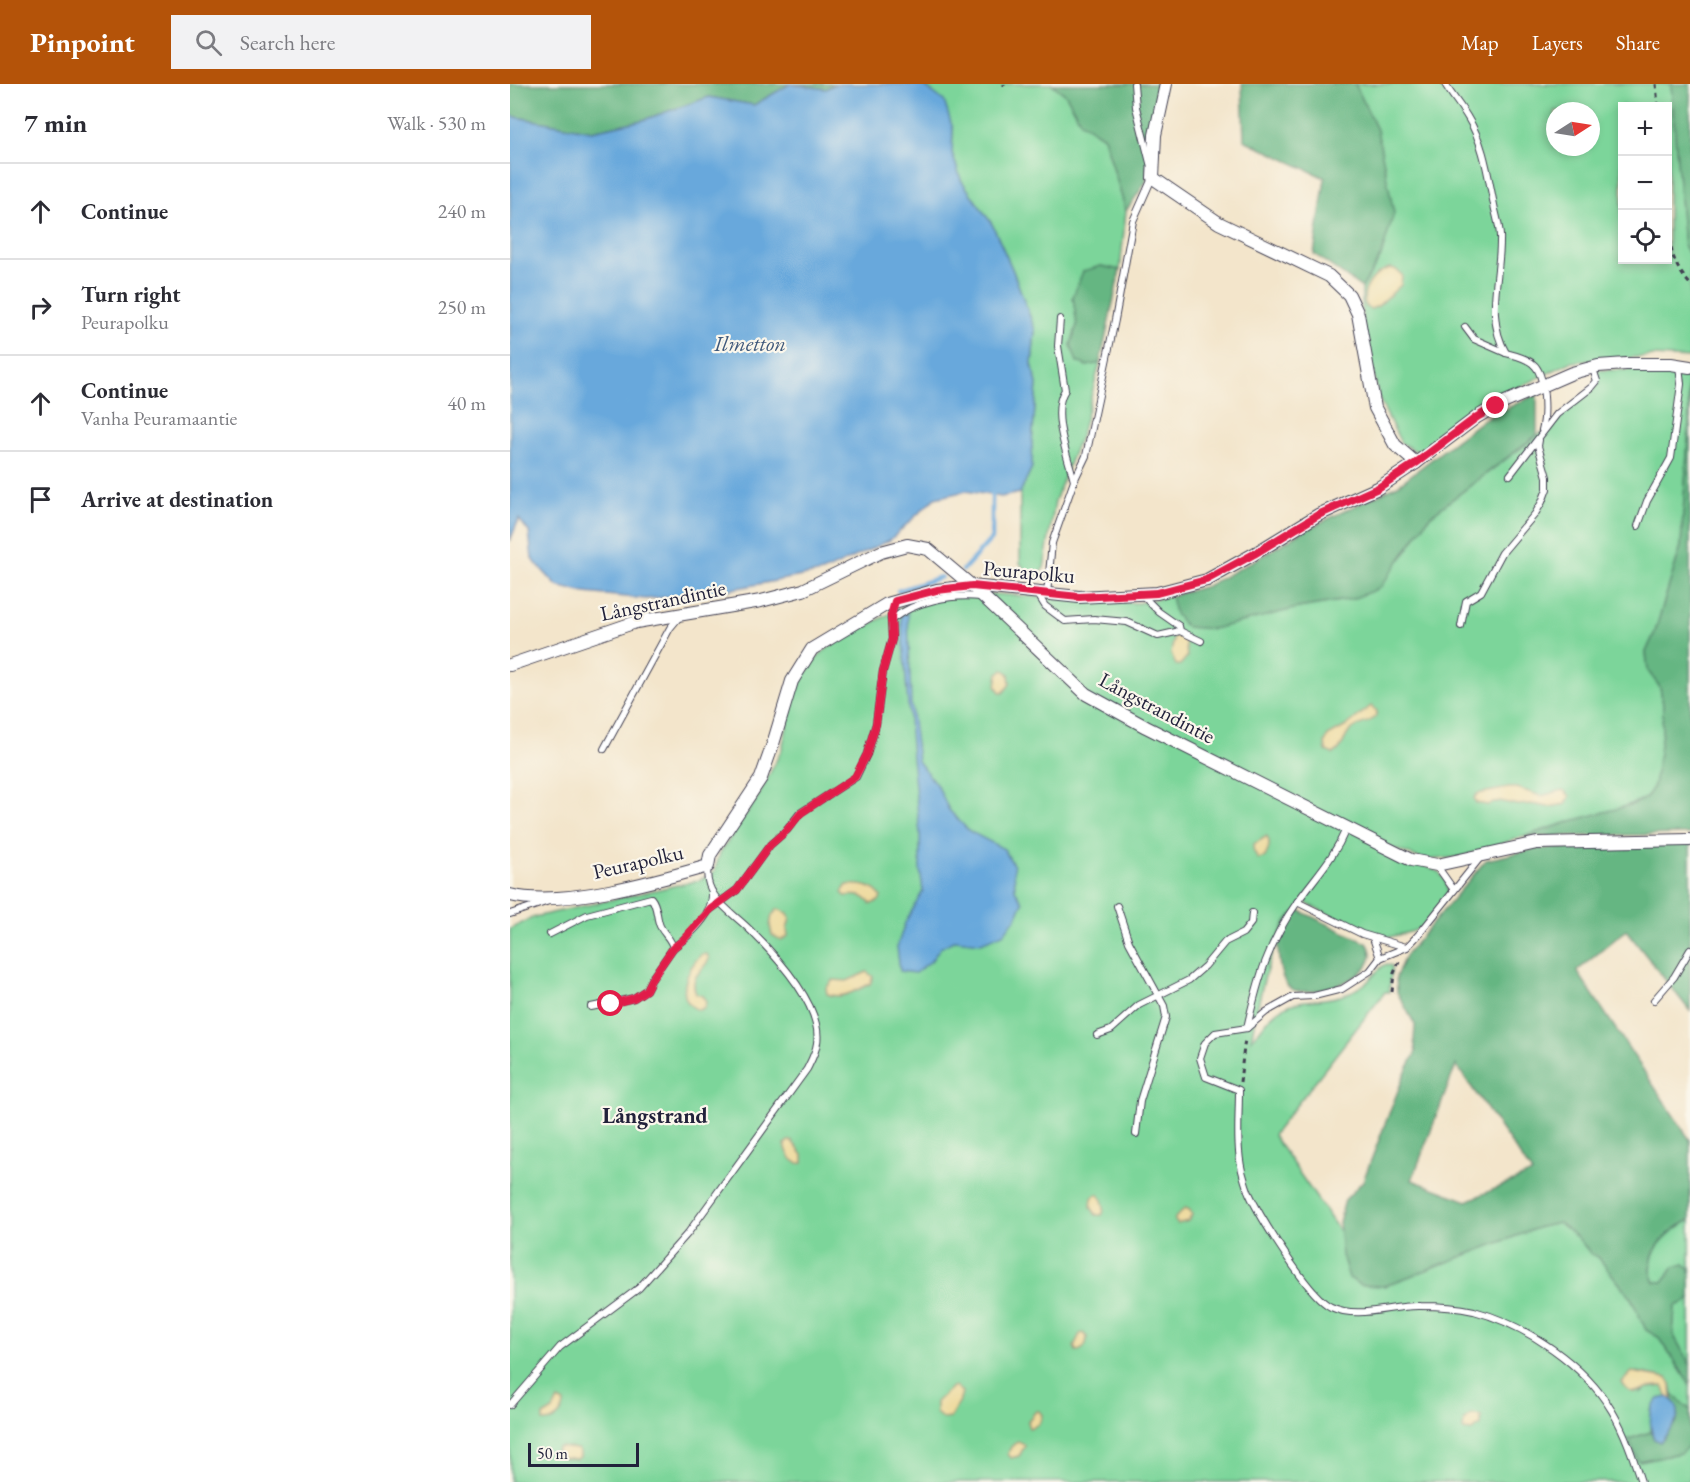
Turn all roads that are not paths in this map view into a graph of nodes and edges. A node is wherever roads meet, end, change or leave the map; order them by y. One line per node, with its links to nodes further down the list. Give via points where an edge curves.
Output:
1 (1134, 84): 4 (lane)
2 (1166, 84): 4 (street, via 1155,135)
3 (1444, 84): 7 (lane, via 1480,142 1489,181 1500,240 1495,316 1498,339)
4 (1153, 178): 12 (street, via 1219,224 1329,276 1349,295 1358,314 1375,408 1395,446); 14 (lane, via 1133,221 1086,456)
5 (1060, 319): 14 (lane, via 1058,346 1065,390 1058,408)
6 (1465, 327): 7 (lane, via 1474,339)
7 (1506, 353): 10 (lane, via 1533,364 1540,372)
8 (1684, 366): 9 (street, Peurapolku, via 1626,364); 15 (lane, via 1671,458)
9 (1591, 368): 10 (street, Peurapolku); 11 (lane, via 1597,381 1557,414)
10 (1543, 386): 11 (lane, via 1544,423); 12 (street, Peurapolku, via 1477,417)
11 (1540, 436): 13 (lane); 23 (lane, via 1538,446 1547,489 1534,514 1502,553 1481,591 1466,602)
12 (1416, 463): 18 (street, Peurapolku, via 1378,488 1318,515 1206,580)
13 (1510, 475)
14 (1074, 481): 17 (lane, via 1052,543)
15 (1638, 526)
16 (972, 586): 17 (street, Peurapolku); 19 (street, Långstrandintie); 20 (street, Peurapolku); 21 (street, Långstrandintie, via 928,549 907,544 803,590)
17 (1042, 594): 18 (street, Peurapolku); 24 (lane, via 1045,606 1065,621 1127,622 1158,636)
18 (1141, 594): 24 (lane)
19 (984, 597): 22 (lane, via 912,606); 28 (street, Långstrandintie, via 1086,694)
20 (895, 601): 22 (lane); 32 (street, Peurapolku, via 812,649 792,681 761,778 710,855)
21 (682, 614): 26 (street, Långstrandintie, via 614,628); 27 (lane, via 670,628)
22 (891, 620): 38 (lane, via 892,639 876,724 855,777 801,813 770,845 737,890)
23 (1461, 626)
24 (1180, 631): 25 (lane)
25 (1201, 641)
26 (510, 665)
27 (604, 749)
28 (1346, 829): 31 (street, Långstrandintie, via 1411,860); 37 (lane, via 1337,849)
29 (1690, 840): 30 (street, Långstrandintie, via 1538,843)
30 (1481, 856): 31 (street, Långstrandintie); 34 (lane)
31 (1437, 865): 34 (lane)
32 (708, 866): 33 (lane, via 705,878); 36 (street, Peurapolku, via 662,880)
33 (711, 887): 38 (lane); 40 (lane)
34 (1454, 890): 45 (lane)
35 (510, 895): 36 (street, Peurapolku)
36 (555, 899): 42 (lane)
37 (1297, 902): 44 (lane); 52 (lane, via 1265,960)
38 (720, 903): 40 (lane); 55 (lane, via 750,929 805,998 817,1025 817,1044 807,1069 688,1233 639,1288 560,1347)
39 (1117, 906): 49 (lane, via 1129,942)
40 (711, 909): 46 (lane)
41 (1252, 913): 49 (lane, via 1251,923 1243,933 1226,942 1190,980)
42 (510, 914)
43 (550, 934): 46 (lane, via 587,915 651,898 661,929)
44 (1373, 938): 45 (lane); 48 (lane)
45 (1407, 947): 48 (lane)
46 (673, 948): 51 (lane, via 646,990 634,998)
47 (1690, 950): 50 (lane)
48 (1380, 958): 52 (lane, via 1370,971 1342,989 1293,997)
49 (1158, 996): 53 (lane, via 1139,1005 1111,1030); 54 (lane, via 1166,1017 1143,1091)
50 (1654, 1000)
51 (591, 1007)
52 (1246, 1028): 56 (lane, via 1215,1033 1205,1043 1200,1058 1206,1077 1239,1090 1239,1145 1249,1192 1314,1294 1329,1307 1346,1311 1413,1305 1476,1312 1545,1344 1594,1386 1611,1409)
53 (1096, 1035)
54 (1137, 1134)
55 (510, 1405)
56 (1641, 1482)

